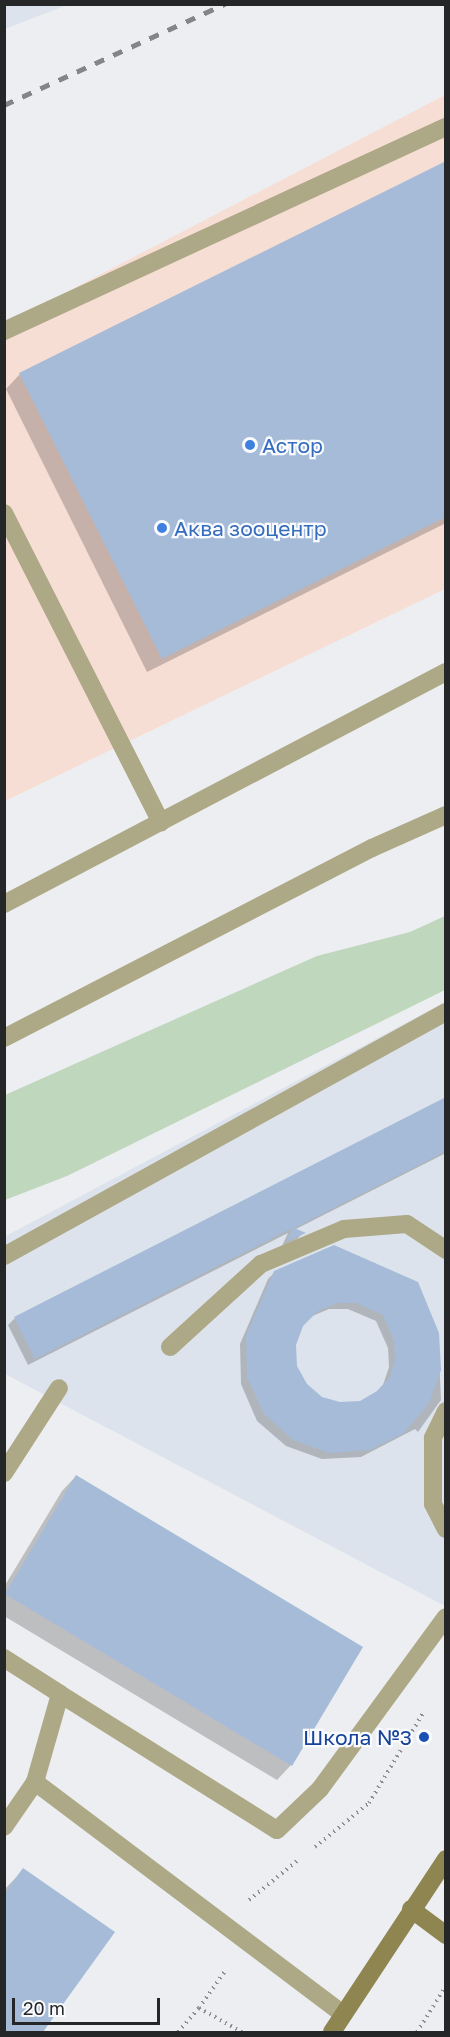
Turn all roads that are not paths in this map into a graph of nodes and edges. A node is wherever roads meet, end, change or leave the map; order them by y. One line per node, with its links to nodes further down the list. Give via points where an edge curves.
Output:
1 (446, 126): 2 (street)
2 (4, 331)
3 (4, 513): 6 (street)
4 (446, 672): 6 (street)
5 (446, 816): 9 (street, via 372,848)
6 (161, 823): 7 (street)
7 (4, 904)
8 (446, 1012): 11 (street)
9 (4, 1038)
10 (446, 1251): 12 (street, via 407,1224 344,1229 261,1264)
11 (4, 1256)
12 (170, 1347)
13 (59, 1388): 15 (street)
14 (446, 1411): 16 (street, via 433,1438 433,1504)
15 (4, 1473)
16 (446, 1528)
17 (446, 1617): 19 (street, via 320,1789 277,1830)
18 (4, 1658): 19 (street)
19 (60, 1694): 20 (street)
20 (35, 1782): 21 (street); 25 (street)
21 (4, 1827)
22 (446, 1859): 23 (main road)
23 (411, 1909): 24 (main road); 25 (main road)
24 (446, 1935)
25 (343, 2014): 26 (main road)
26 (332, 2032)

